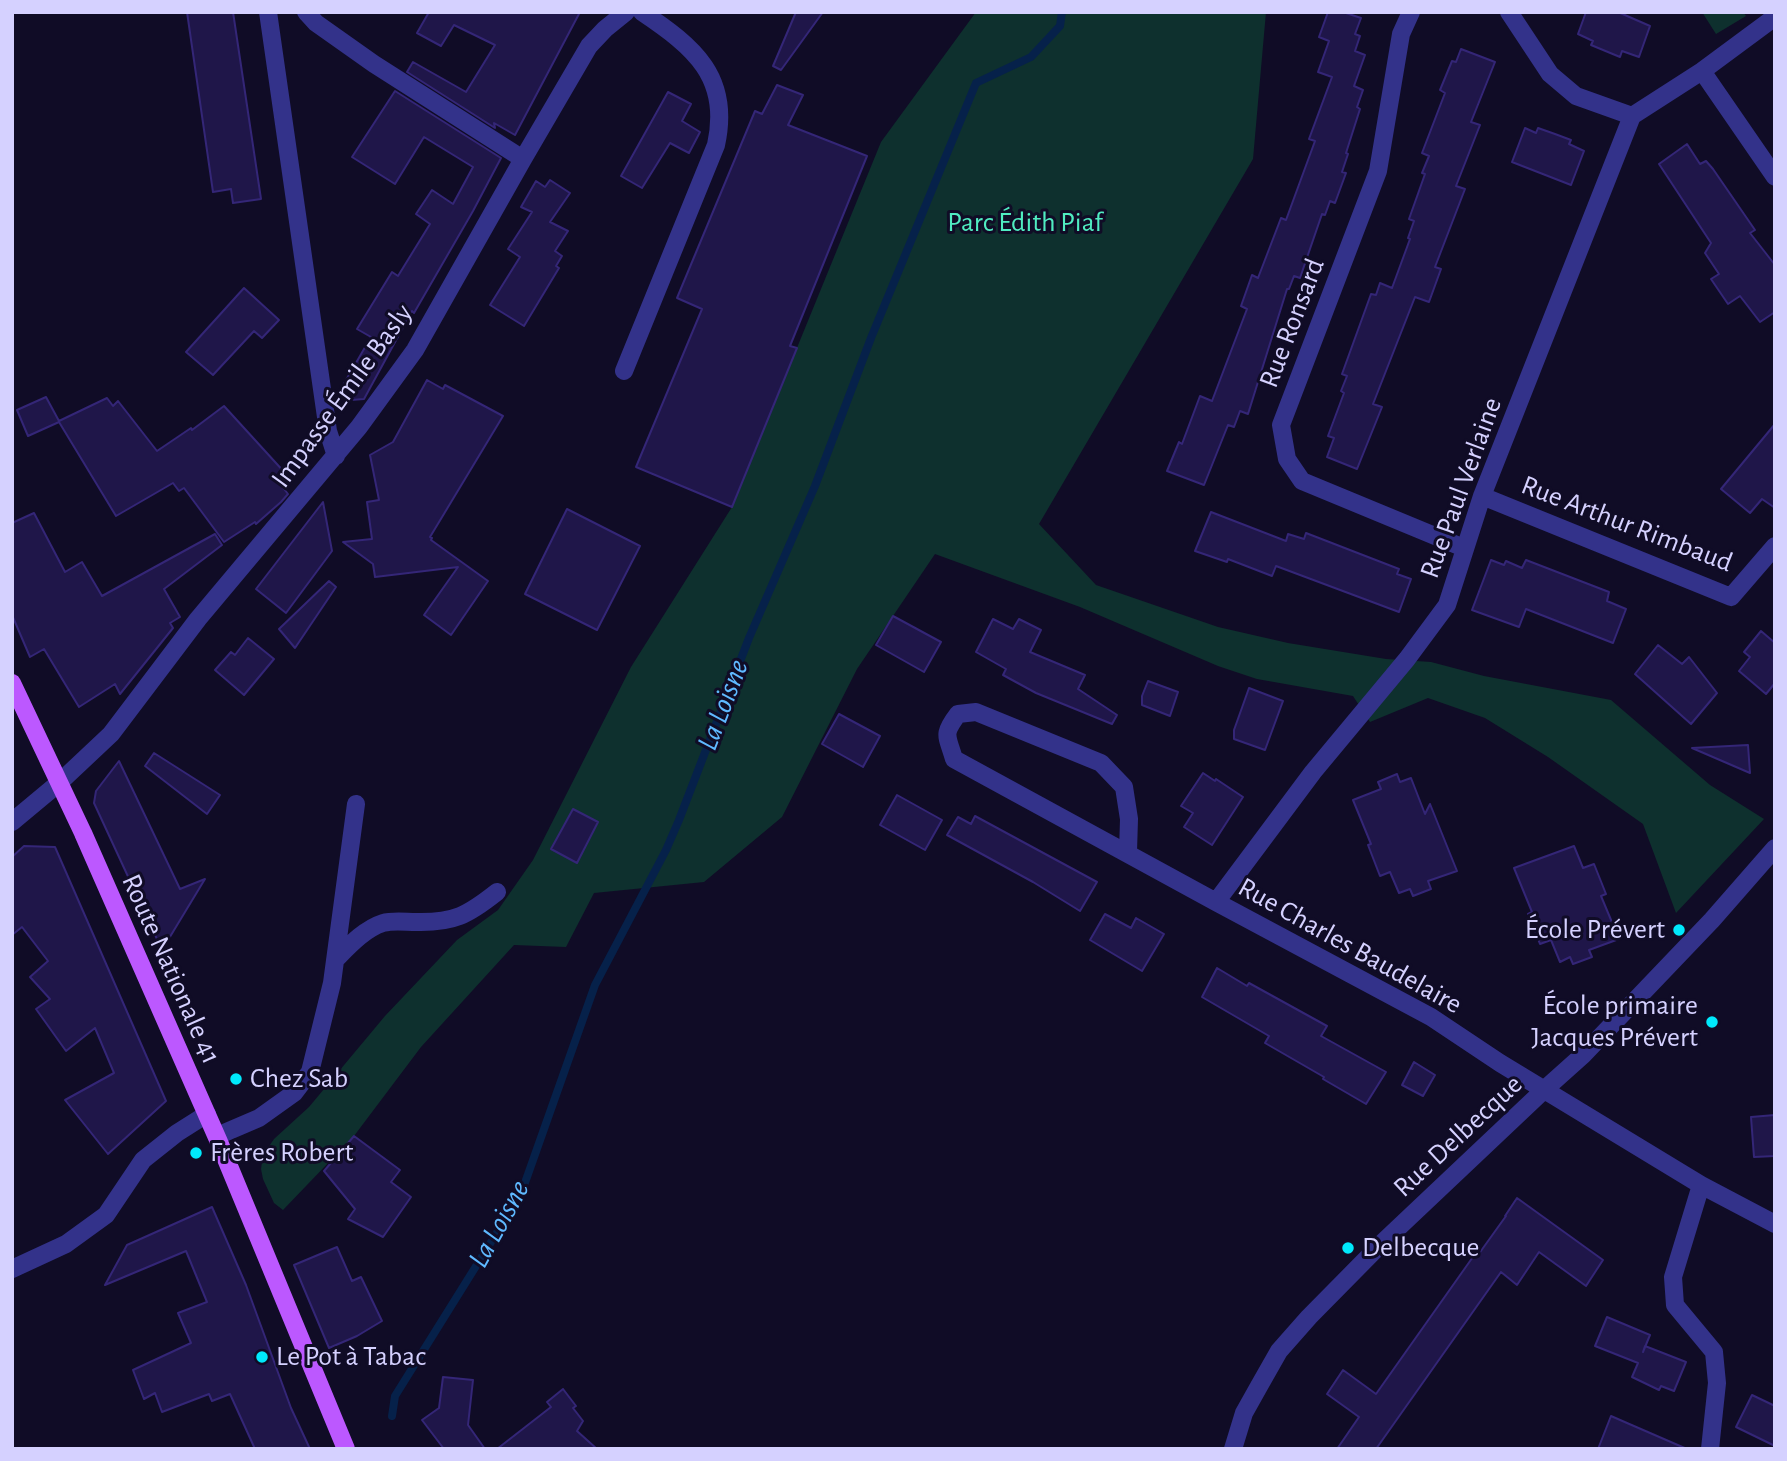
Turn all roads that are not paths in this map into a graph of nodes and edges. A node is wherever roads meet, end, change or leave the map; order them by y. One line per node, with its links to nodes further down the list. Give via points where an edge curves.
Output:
1 (268, 12): 13 (street, via 328,431)
2 (306, 12): 10 (street, via 374,64)
3 (626, 12): 10 (street, Impasse Émile Basly, via 589,46)
4 (642, 12): 12 (street, via 701,59 720,104 720,127)
5 (1411, 12): 16 (street, Rue Ronsard, via 1401,34 1378,171 1281,425 1287,459 1301,481)
6 (1509, 12): 9 (street, via 1550,74 1576,96)
7 (1775, 17): 8 (street)
8 (1702, 71): 9 (street); 11 (street)
9 (1632, 116): 14 (street, Rue Paul Verlaine)
10 (523, 159): 13 (street, Impasse Émile Basly, via 415,350)
11 (1775, 177)
12 (624, 372)
13 (336, 456): 18 (street, Impasse Émile Basly, via 198,620 111,734)
14 (1482, 496): 15 (street, Rue Arthur Rimbaud, via 1731,597); 16 (street, Rue Paul Verlaine)
15 (1775, 545)
16 (1464, 548): 24 (street, Rue Paul Verlaine, via 1447,605)
17 (12, 683): 18 (main road, Route Nationale 41)
18 (60, 782): 20 (street, Impasse Émile Basly); 27 (main road, Route Nationale 41)
19 (356, 804): 25 (street)
20 (12, 822)
21 (1775, 848): 26 (street, Rue Delbecque, via 1712,920)
22 (1128, 852): 22 (street, Rue Charles Baudelaire, via 954,759 947,728 958,714 976,712 1101,763 1125,787); 24 (street, Rue Charles Baudelaire)
23 (497, 892): 25 (street, via 453,919 384,923)
24 (1216, 902): 26 (street, Rue Charles Baudelaire, via 1431,1017)
25 (335, 960): 28 (street, via 310,1072 294,1094 259,1118)
26 (1545, 1089): 29 (street, Rue Charles Baudelaire); 33 (street, Rue Delbecque, via 1308,1317 1279,1351 1253,1396)
27 (207, 1114): 28 (main road, Route Nationale 41); 31 (street, via 143,1160 106,1215 66,1244)
28 (217, 1136): 32 (main road, Route Nationale 41)
29 (1701, 1185): 30 (street, Rue Charles Baudelaire); 34 (street, via 1673,1277 1675,1305 1714,1352 1717,1383)
30 (1775, 1224)
31 (12, 1269)
32 (345, 1449)
33 (1233, 1449)
34 (1710, 1449)

